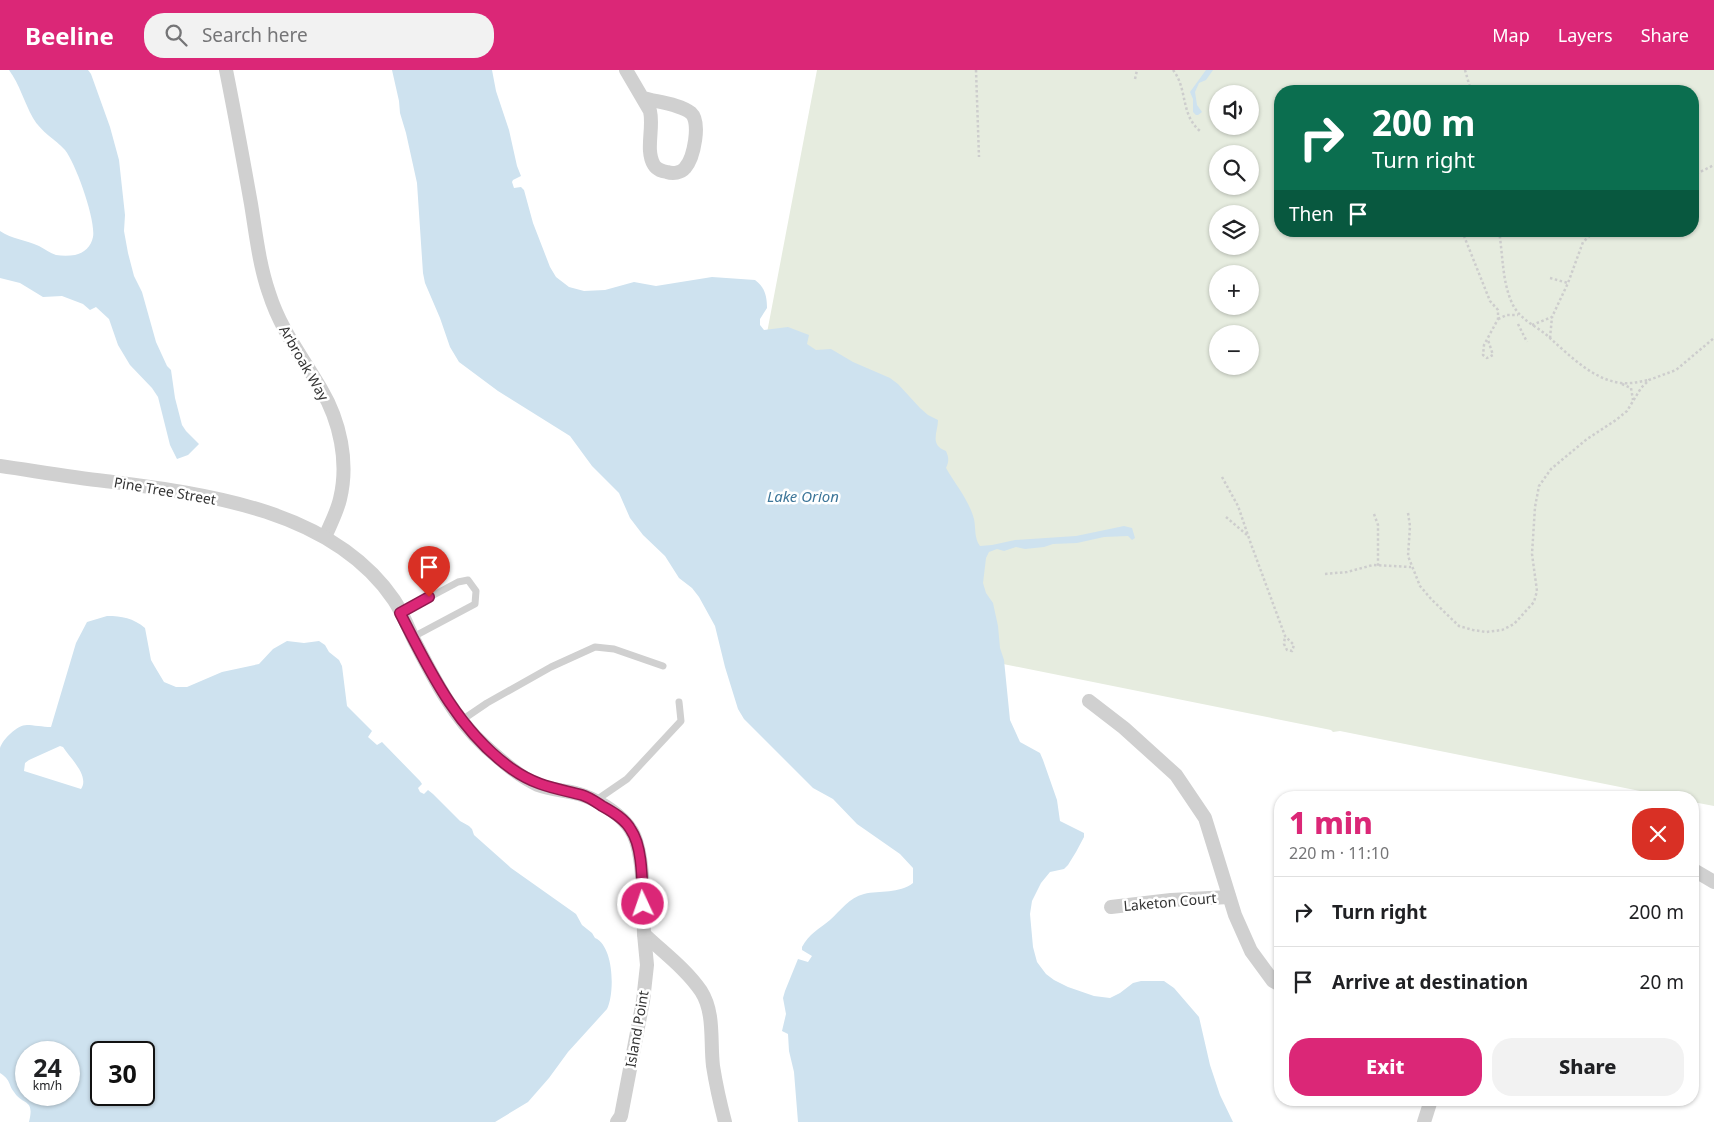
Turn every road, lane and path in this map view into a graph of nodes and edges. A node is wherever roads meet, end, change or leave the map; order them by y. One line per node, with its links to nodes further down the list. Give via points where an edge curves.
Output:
1 (226, 70): 37 (street, Arbroak Way, via 259,258 269,294 286,334 322,390 342,443 344,476 340,500)
2 (626, 70): 9 (street)
3 (976, 70): 11 (path)
4 (1137, 70): 7 (path)
5 (1173, 70): 10 (path, via 1181,86 1188,116)
6 (1464, 70): 8 (path)
7 (1135, 79)
8 (1469, 85)
9 (643, 98): 9 (street, via 652,118 652,160 661,171 678,172 690,160 696,121 692,114 678,106)
10 (1200, 131)
11 (979, 157)
12 (1714, 165): 13 (path)
13 (1699, 172)
14 (1464, 237): 21 (path, via 1490,301 1498,310)
15 (1500, 237): 19 (path, via 1507,288)
16 (1589, 237): 18 (path, via 1584,242)
17 (1550, 278): 18 (path)
18 (1568, 284): 20 (path)
19 (1520, 316): 21 (path, via 1507,315); 23 (path)
20 (1552, 317): 23 (path); 24 (path)
21 (1498, 319): 26 (path)
22 (1518, 324): 27 (path)
23 (1532, 325): 24 (path)
24 (1550, 338): 29 (path, via 1589,370)
25 (1714, 338): 28 (path, via 1676,370)
26 (1488, 340): 26 (path, via 1483,355 1487,358 1492,355)
27 (1527, 342)
28 (1649, 380): 29 (path); 30 (path)
29 (1620, 383): 30 (path, via 1630,388)
30 (1633, 400): 39 (path, via 1616,420 1551,469 1538,486 1532,554 1537,591 1534,602 1514,624 1486,632 1459,626 1420,586)
31 (0, 466): 37 (street, Pine Tree Street, via 197,494 257,510)
32 (1222, 476): 36 (path, via 1238,506)
33 (1408, 513): 39 (path)
34 (1374, 514): 38 (path, via 1378,525)
35 (1226, 517): 36 (path)
36 (1248, 536): 42 (path)
37 (325, 537): 41 (street, Pine Tree Street, via 344,548 372,573)
38 (1378, 566): 39 (path); 40 (path)
39 (1411, 566)
40 (1325, 574)
41 (400, 613): 43 (street, Pine Tree Street); 43 (lane, via 458,582 468,580 476,591 475,604)
42 (1285, 636): 42 (path, via 1294,645 1292,651 1286,650)
43 (413, 638): 47 (street, Pine Tree Street)
44 (663, 666): 47 (lane, via 595,647 487,703)
45 (679, 702): 48 (lane, via 681,721 627,779)
46 (1089, 702): 51 (street, via 1124,728 1176,775 1205,818)
47 (462, 720): 48 (street, Island Point, via 482,744 512,769 539,785)
48 (595, 801): 53 (street, Island Point, via 616,813 632,830 640,856)
49 (1699, 873): 50 (street)
50 (1714, 882)
51 (1229, 897): 52 (street, Laketon Court); 54 (street, via 1251,951)
52 (1111, 907)
53 (644, 934): 56 (street, Island Point, via 647,965 643,1001 621,1116); 57 (street, via 681,967 701,991 708,1006 713,1064)
54 (1274, 982)
55 (1429, 1106): 58 (street)
56 (617, 1122)
57 (725, 1122)
58 (1424, 1122)

